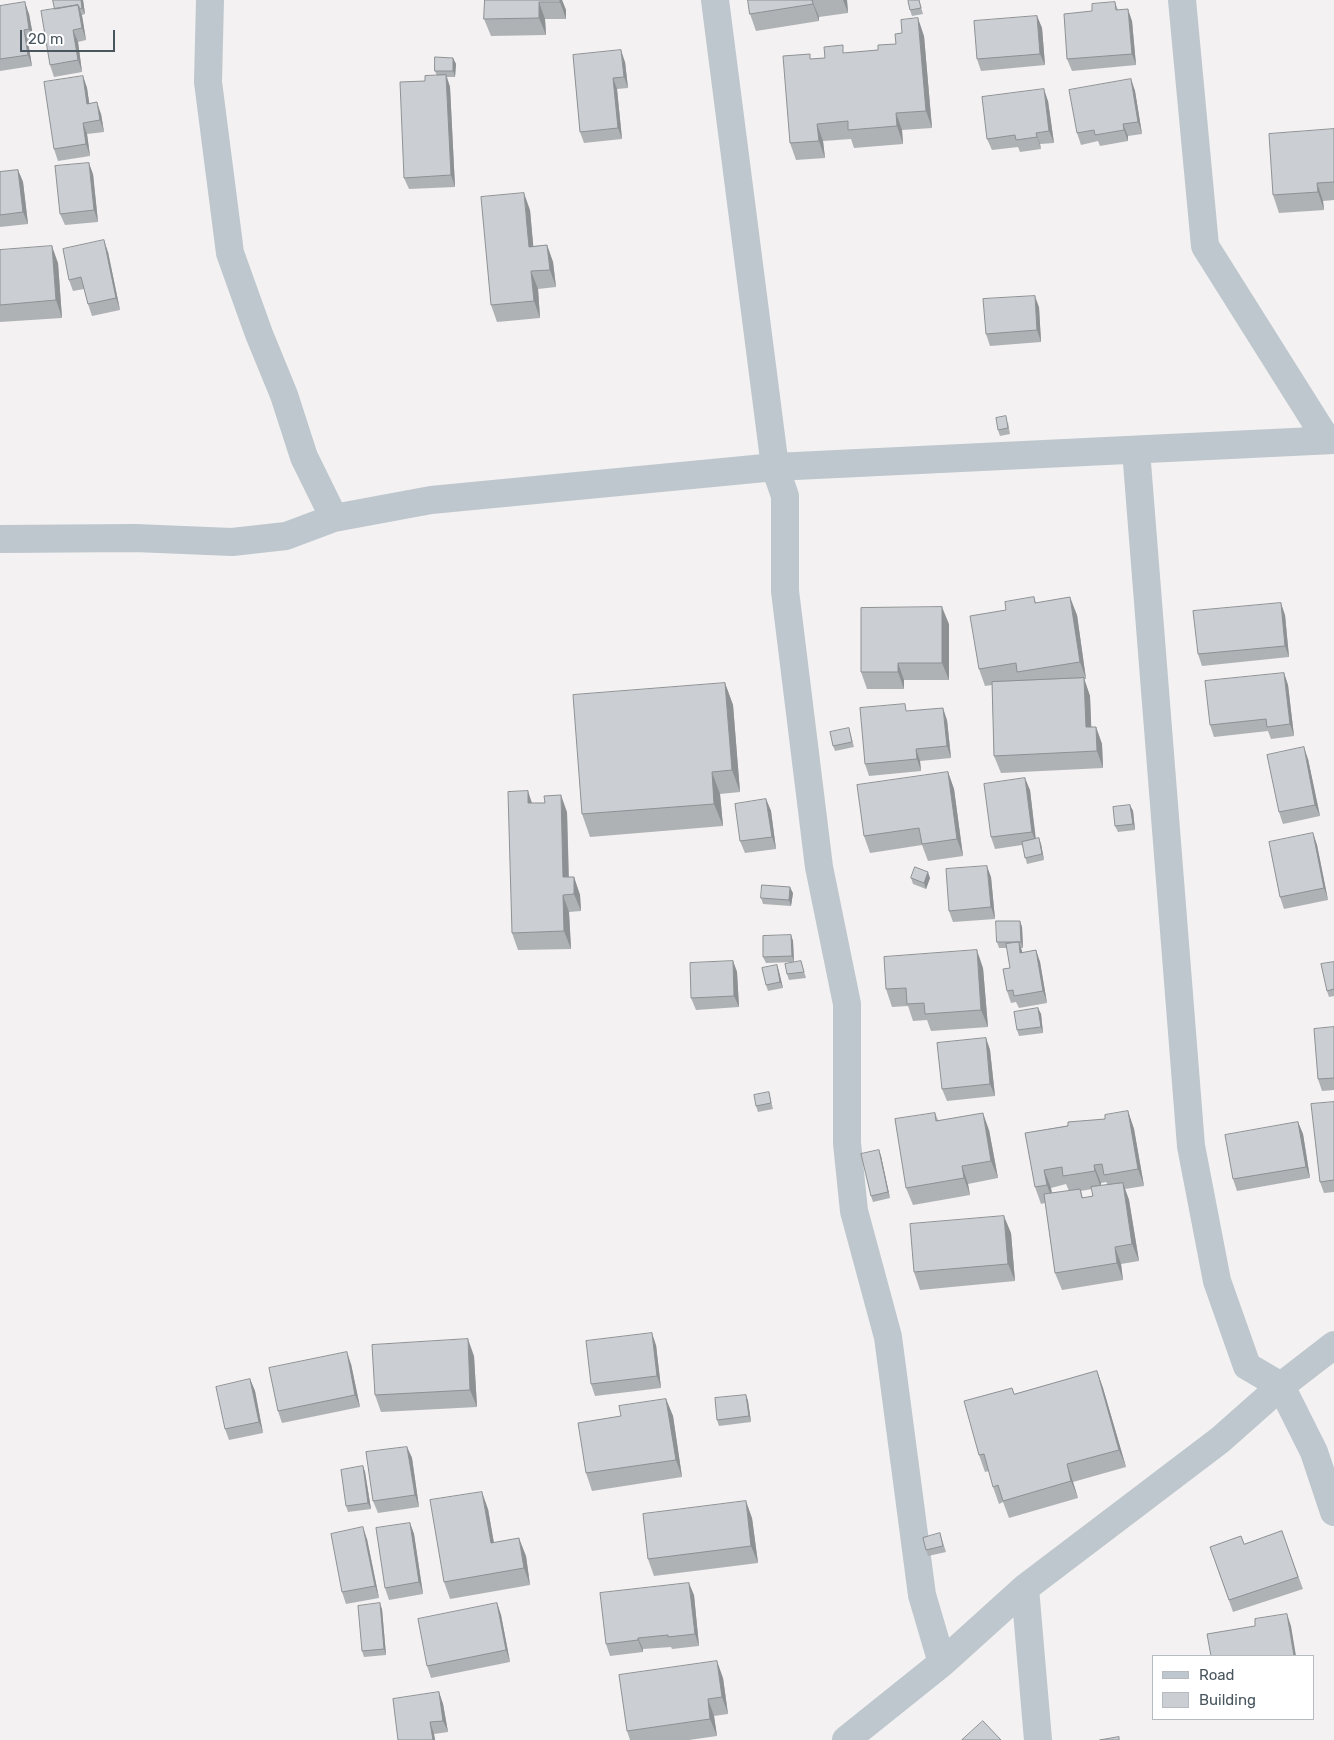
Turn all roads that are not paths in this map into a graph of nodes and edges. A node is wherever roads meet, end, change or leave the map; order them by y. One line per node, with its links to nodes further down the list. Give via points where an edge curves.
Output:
1 (210, 0): 7 (street, via 208,82 230,253 304,457)
2 (715, 0): 6 (street)
3 (1182, 0): 4 (street, via 1205,246)
4 (1331, 440): 5 (street)
5 (1136, 450): 6 (street); 10 (street, via 1191,1146 1217,1281 1247,1366)
6 (775, 467): 7 (street, via 432,500); 13 (street, via 785,496 785,591 819,867 847,1004 848,1143 854,1211 888,1337 922,1595)
7 (334, 518): 8 (street, via 286,536 232,542 134,538)
8 (0, 539)
9 (1334, 1345): 10 (street)
10 (1281, 1386): 11 (street, via 1314,1452); 12 (street, via 1220,1440)
11 (1334, 1512)
12 (1025, 1588): 13 (street); 15 (street)
13 (942, 1664): 14 (street)
14 (846, 1740)
15 (1038, 1740)

